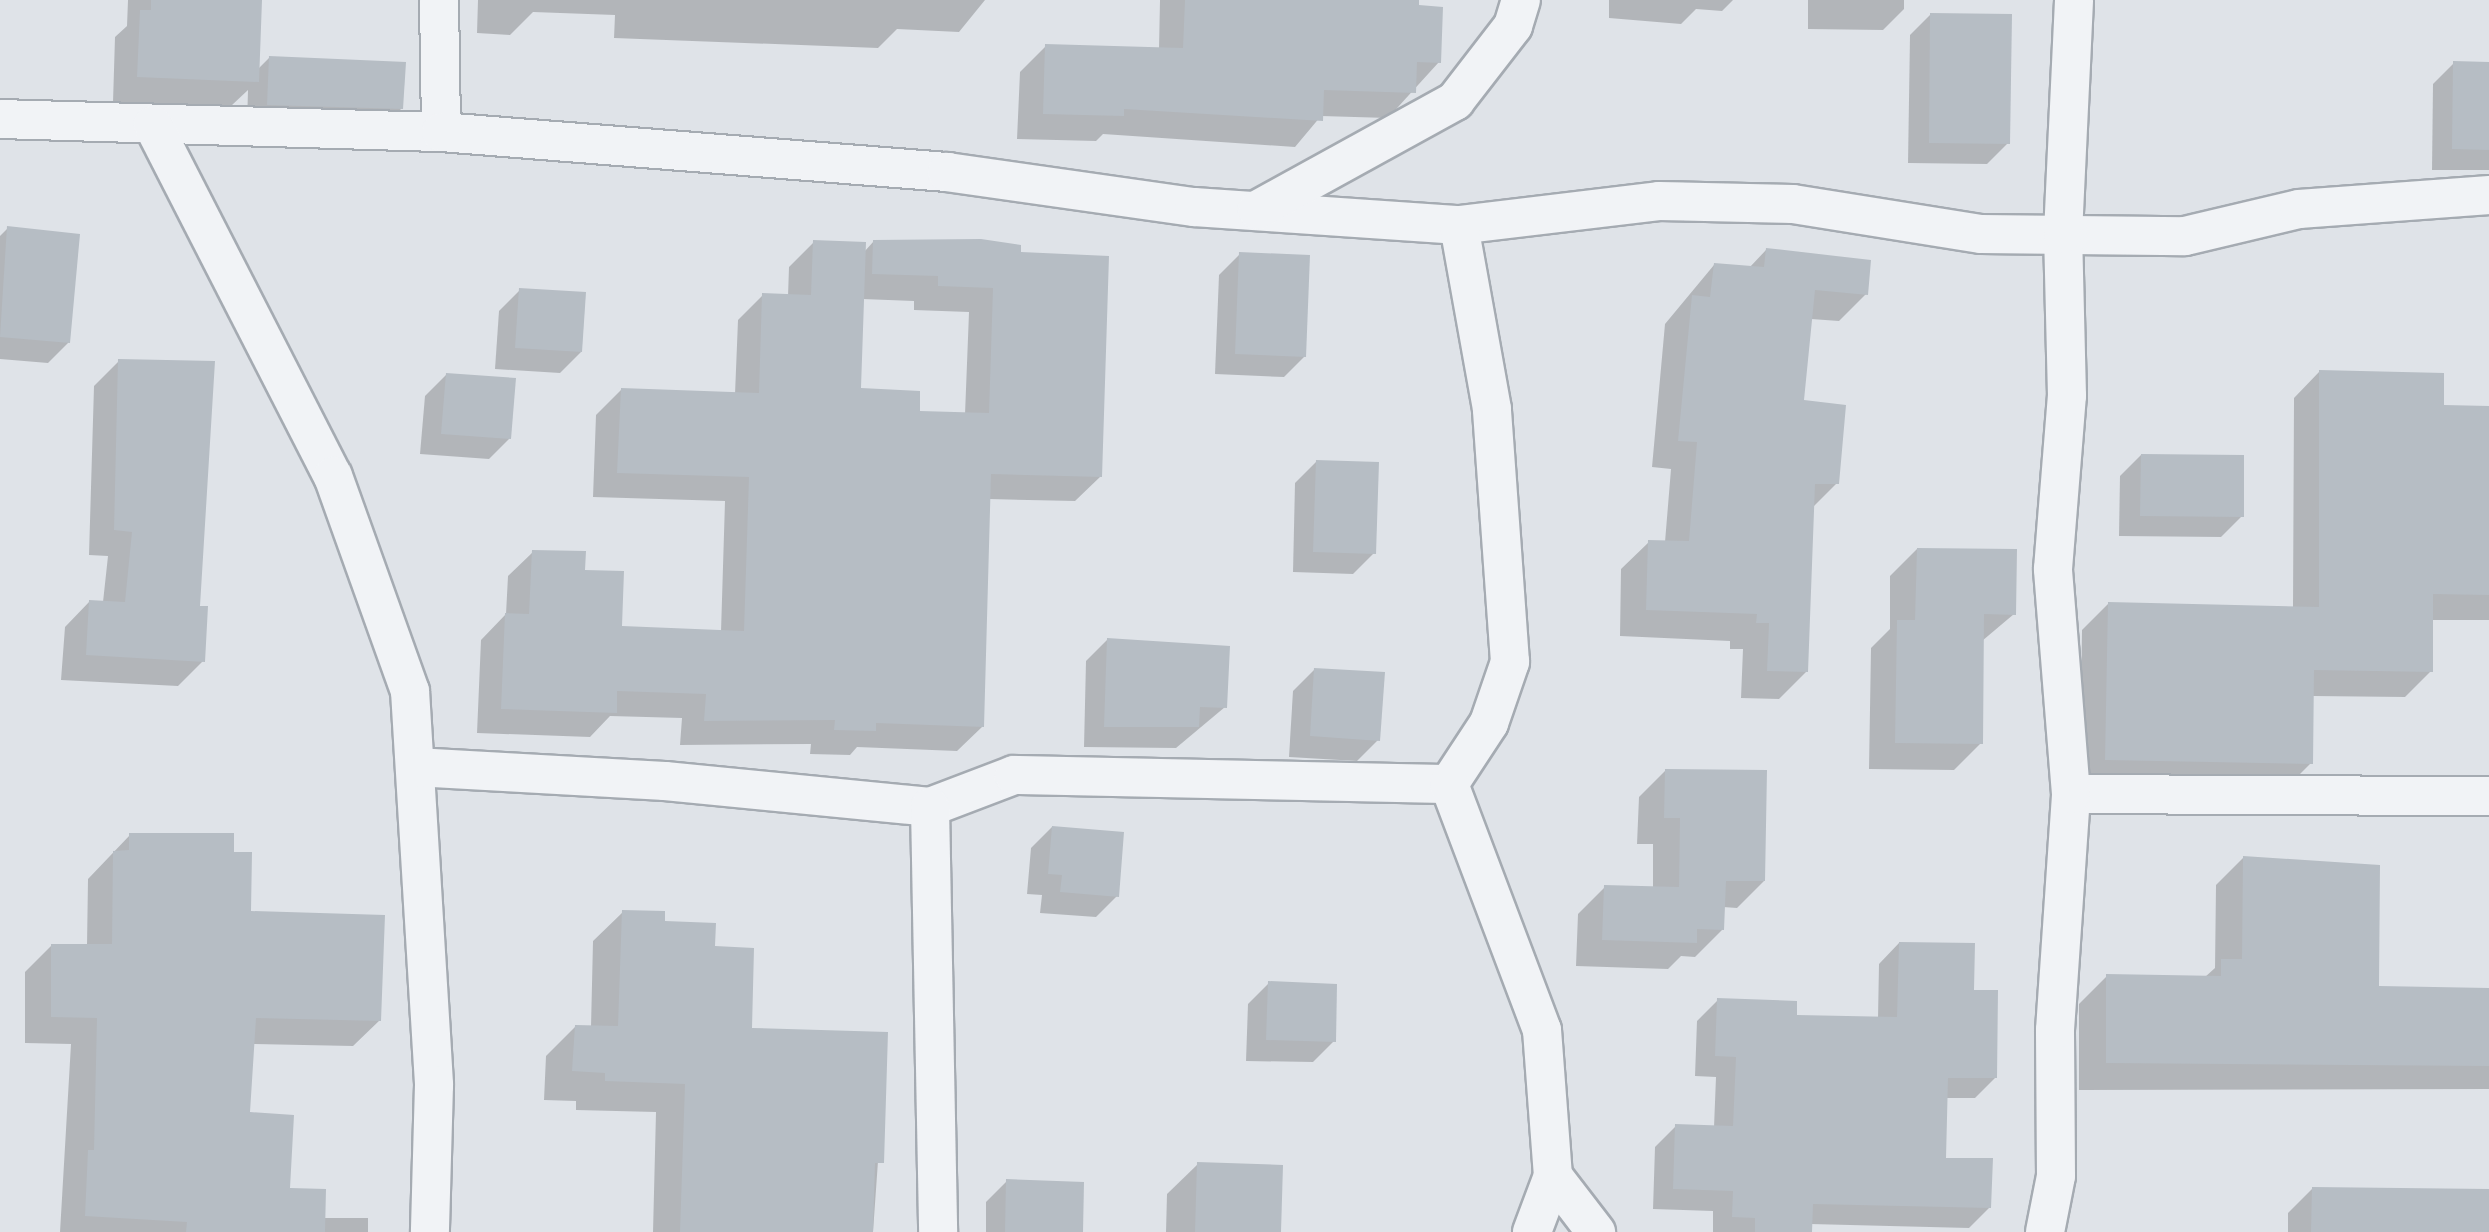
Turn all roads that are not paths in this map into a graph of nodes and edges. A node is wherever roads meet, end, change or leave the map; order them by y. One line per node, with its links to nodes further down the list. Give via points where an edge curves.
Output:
1 (439, 0): 6 (street)
2 (1521, 0): 8 (street, via 1513,26 1455,101)
3 (2074, 0): 10 (street)
4 (0, 119): 5 (street)
5 (152, 125): 6 (street); 11 (street, via 333,476 410,691)
6 (441, 132): 8 (street, via 947,172 1194,207)
7 (2489, 195): 10 (street, via 2299,209 2185,236)
8 (1257, 210): 9 (street)
9 (1459, 225): 10 (street, via 1660,201 1793,204 1981,234); 12 (street, via 1492,409 1510,662 1489,723)
10 (2063, 234): 13 (street, via 2067,396 2053,569)
11 (415, 767): 15 (street, via 665,781); 17 (street, via 434,1084)
12 (1449, 784): 15 (street, via 1014,775); 16 (street, via 1542,1030)
13 (2071, 794): 14 (street); 21 (street, via 2055,1030 2056,1176)
14 (2489, 796)
15 (930, 807): 18 (street)
16 (1553, 1176): 19 (street); 20 (street)
17 (429, 1232)
18 (938, 1232)
19 (1532, 1232)
20 (1596, 1232)
21 (2045, 1232)

